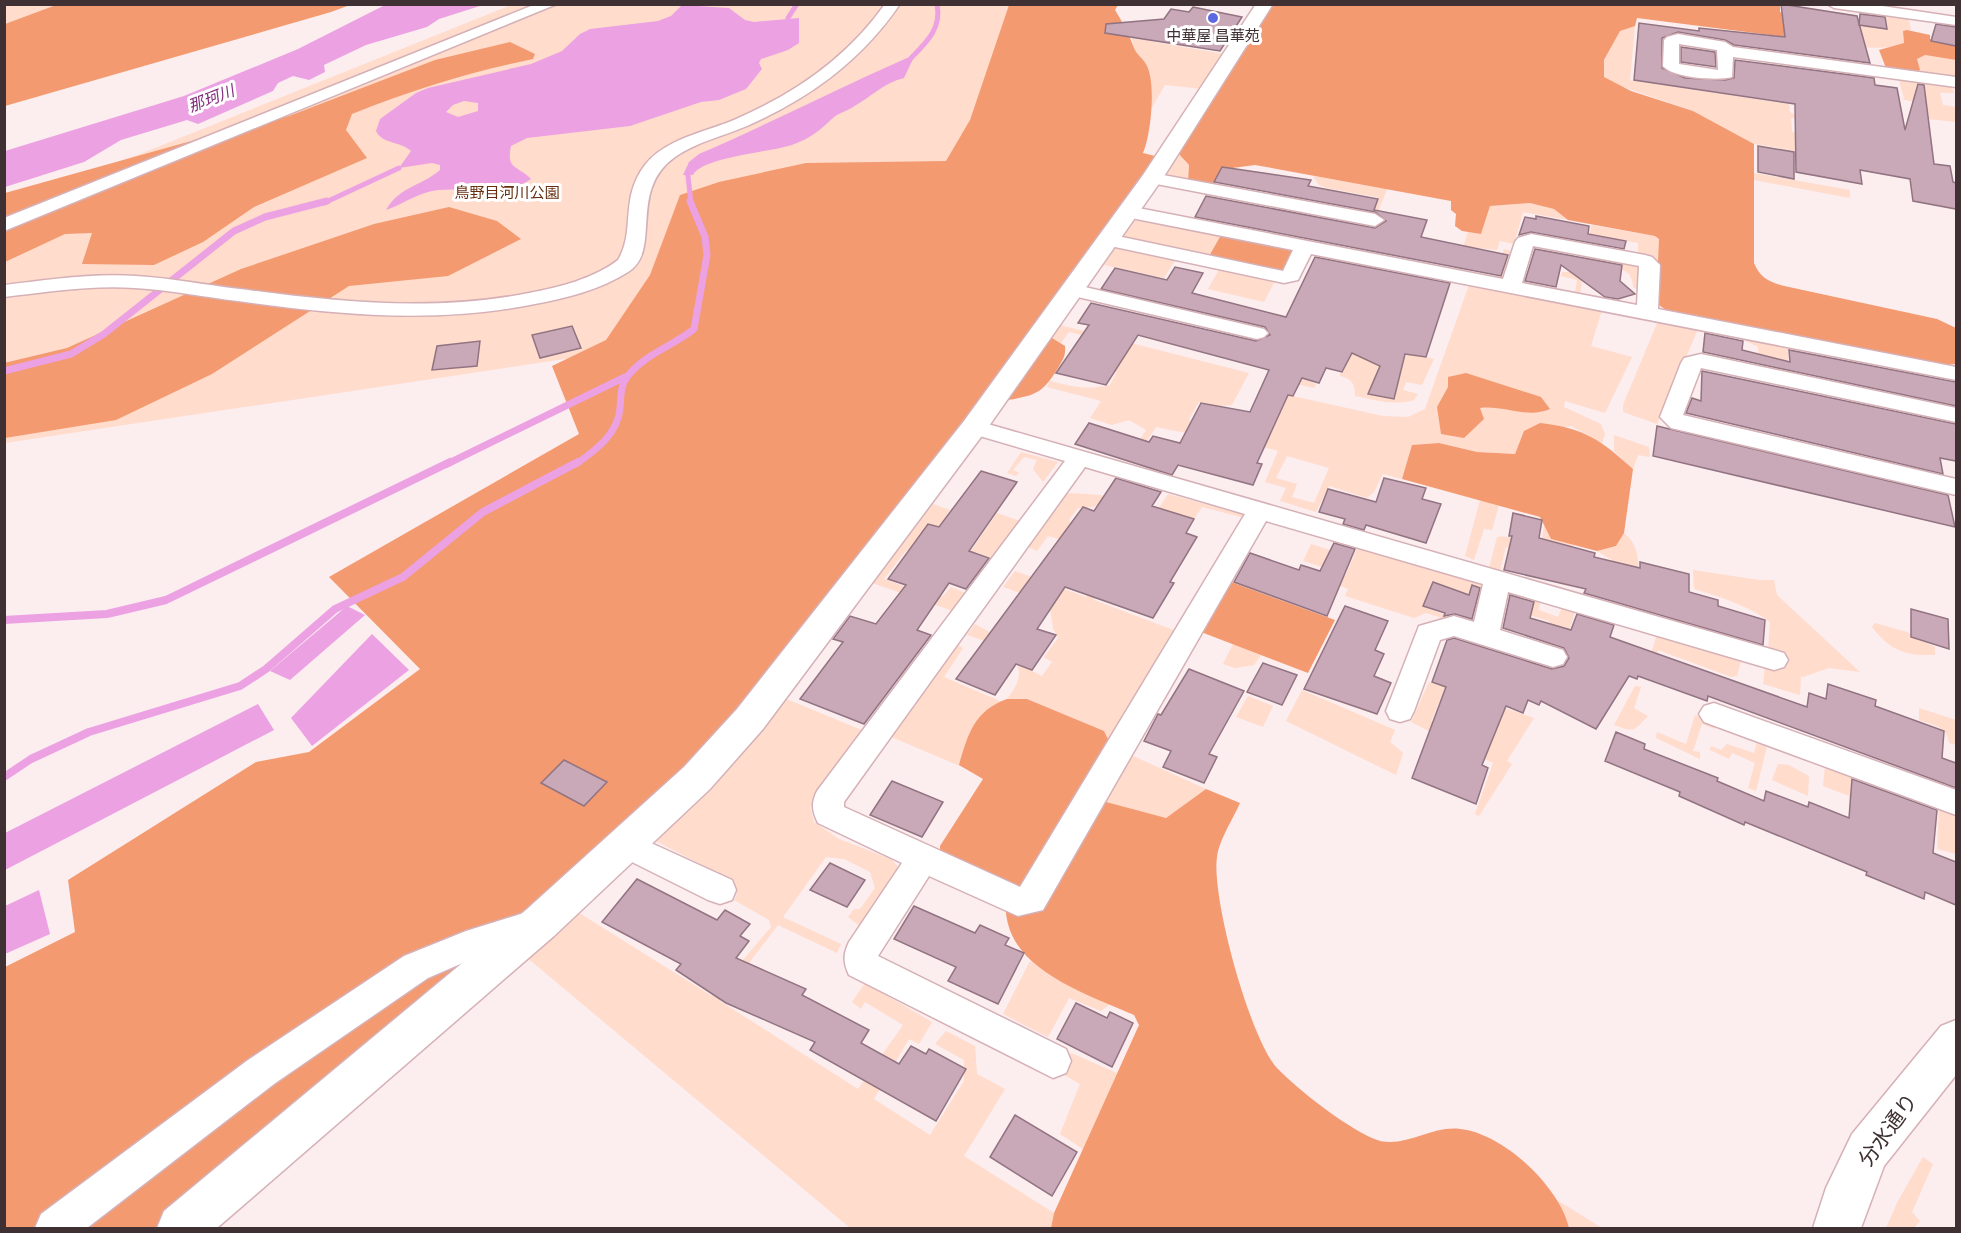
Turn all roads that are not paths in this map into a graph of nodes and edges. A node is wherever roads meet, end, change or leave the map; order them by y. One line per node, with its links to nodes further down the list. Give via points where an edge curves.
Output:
1 (550, 4): 11 (street)
2 (893, 4): 16 (street, via 879,27 822,79 788,100 658,160 636,197 633,248 626,264 601,278 526,301 436,310 255,297 148,283 95,282)
3 (1265, 4): 8 (street)
4 (1834, 4): 5 (street)
5 (1956, 21)
6 (1725, 51): 7 (street)
7 (1956, 82)
8 (1152, 178): 9 (street); 10 (street)
9 (1128, 212): 12 (street); 13 (street)
10 (1375, 220)
11 (4, 225)
12 (1108, 240): 13 (street, via 1284,277 1291,276); 15 (street)
13 (1305, 246): 14 (street)
14 (1511, 285): 17 (street); 17 (street, via 1525,242 1531,240 1645,261 1650,265)
15 (1072, 290): 18 (street); 21 (street)
16 (4, 291)
17 (1647, 312): 19 (street)
18 (1257, 333)
19 (1956, 374)
20 (1956, 415): 23 (street, via 1701,361 1692,363 1671,417 1679,423)
21 (974, 427): 22 (street); 32 (street, via 750,719 697,778)
22 (1080, 458): 24 (street); 33 (street, via 828,800 829,814)
23 (1956, 487)
24 (1260, 510): 25 (street); 33 (street, via 1030,900 1018,902)
25 (1497, 579): 26 (street); 28 (street)
26 (1485, 635): 27 (street); 29 (street, via 1454,626 1429,633)
27 (1553, 657)
28 (1774, 660)
29 (1400, 711)
30 (1714, 714): 31 (street)
31 (1956, 803)
32 (627, 845): 34 (street); 35 (street)
33 (923, 858): 37 (street, via 861,953 861,964)
34 (720, 890)
35 (540, 923): 38 (street, via 466,946 416,967 261,1072); 39 (street)
36 (1956, 1041): 40 (street, 分水通り, via 1868,1150)
37 (1053, 1061)
38 (55, 1228)
39 (181, 1228)
40 (1837, 1228)

